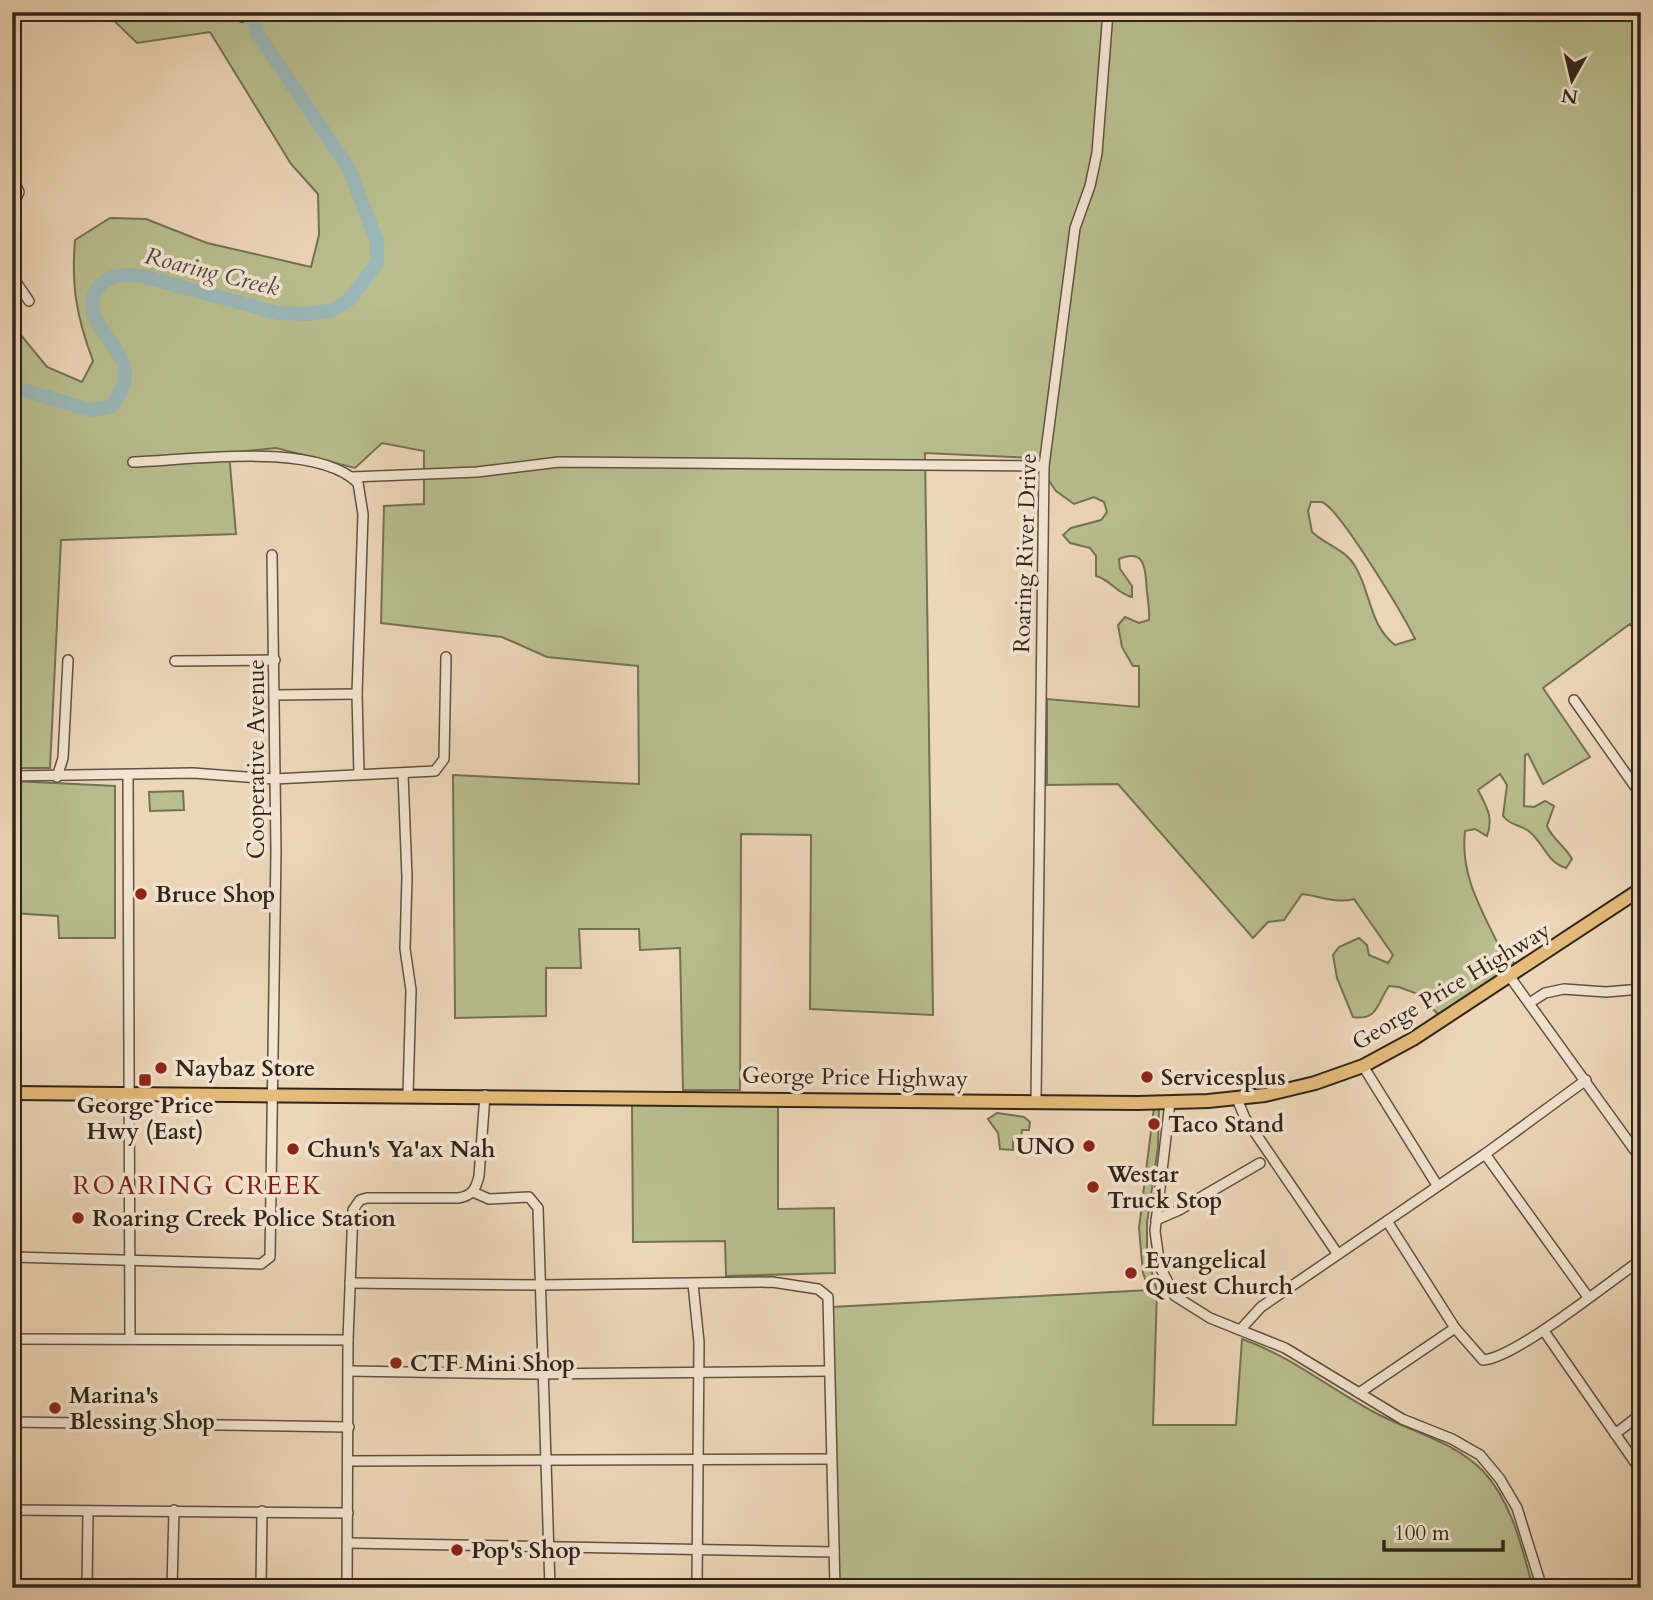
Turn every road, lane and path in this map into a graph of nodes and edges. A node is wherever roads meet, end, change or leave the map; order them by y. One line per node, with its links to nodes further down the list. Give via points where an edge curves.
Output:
1 (1108, 12): 7 (street, Roaring River Drive, via 1097,153 1075,228)
2 (12, 177): 3 (street, via 19,192)
3 (12, 207)
4 (12, 276): 5 (street)
5 (29, 301)
6 (133, 462): 8 (street, via 279,455 338,469)
7 (1044, 467): 8 (street, via 559,462 467,473); 36 (street, Roaring River Drive)
8 (352, 477): 14 (street, via 361,492 363,514)
9 (272, 555): 12 (street, Cooperative Avenue)
10 (446, 657): 18 (street, via 442,766)
11 (68, 660): 21 (street, via 63,758)
12 (275, 660): 13 (street); 15 (street, Cooperative Avenue)
13 (175, 661)
14 (357, 694): 15 (street); 17 (street)
15 (275, 695): 22 (street, Cooperative Avenue)
16 (1574, 700): 23 (street)
17 (359, 774): 18 (street); 22 (street)
18 (403, 774): 33 (street, via 405,949 411,990)
19 (128, 775): 21 (street); 22 (street, via 193,773); 31 (street)
20 (12, 776): 21 (street)
21 (57, 777)
22 (274, 779): 32 (street, Cooperative Avenue)
23 (1641, 795)
24 (1641, 889): 25 (highway, George Price Highway)
25 (1510, 976): 27 (street); 28 (highway, George Price Highway)
26 (1641, 989): 27 (street, via 1564,989)
27 (1531, 1002): 29 (street)
28 (1363, 1066): 35 (highway, George Price Highway, via 1289,1090); 41 (street)
29 (1586, 1080): 38 (street); 39 (street)
30 (12, 1093): 31 (highway, George Price Highway)
31 (130, 1094): 32 (highway, George Price Highway); 47 (street)
32 (272, 1094): 33 (highway, George Price Highway); 47 (street, Cooperative Avenue, via 270,1257 261,1264)
33 (408, 1095): 34 (highway, George Price Highway)
34 (485, 1095): 36 (highway, George Price Highway); 42 (street, via 479,1176)
35 (1237, 1099): 37 (highway, George Price Highway); 45 (street, via 1245,1118)
36 (1036, 1100): 37 (highway, George Price Highway)
37 (1170, 1102): 43 (street)
38 (1485, 1154): 41 (street); 52 (street)
39 (1641, 1159)
40 (1260, 1163): 43 (street)
41 (1437, 1185): 44 (street)
42 (473, 1192): 49 (street, via 458,1198 360,1200 351,1218); 51 (street, via 489,1199 523,1196 536,1204)
43 (1156, 1220): 54 (street, via 1160,1267 1175,1296 1195,1311)
44 (1387, 1220): 45 (street); 53 (street)
45 (1337, 1252): 54 (street, via 1261,1307)
46 (12, 1257): 47 (street)
47 (131, 1260): 56 (street)
48 (1641, 1260): 52 (street)
49 (350, 1283): 51 (street); 58 (street)
50 (694, 1284): 51 (street); 60 (street); 61 (street, via 772,1282 818,1289 828,1297)
51 (541, 1286): 62 (street)
52 (1588, 1297): 55 (street)
53 (1455, 1328): 55 (street, via 1483,1360 1496,1358); 63 (street)
54 (1241, 1329): 63 (street, via 1285,1348)
55 (1544, 1331): 67 (street)
56 (130, 1338): 57 (street); 58 (street)
57 (12, 1339)
58 (348, 1340): 59 (street)
59 (349, 1371): 62 (street); 66 (street)
60 (698, 1371): 61 (street); 62 (street); 69 (street)
61 (829, 1371): 70 (street)
62 (541, 1374): 68 (street)
63 (1359, 1393): 90 (street, via 1402,1419 1468,1447 1488,1464 1522,1519)
64 (1641, 1414): 67 (street)
65 (12, 1422): 66 (street)
66 (349, 1427): 71 (street)
67 (1615, 1434): 72 (street)
68 (545, 1458): 69 (street); 71 (street); 79 (street)
69 (696, 1458): 70 (street); 80 (street)
70 (831, 1459): 81 (street)
71 (349, 1461): 77 (street)
72 (1641, 1471)
73 (12, 1510): 75 (street)
74 (174, 1510): 75 (street); 76 (street); 84 (street)
75 (88, 1511): 83 (street)
76 (261, 1511): 77 (street); 85 (street)
77 (348, 1513): 78 (street)
78 (348, 1543): 79 (street); 86 (street)
79 (548, 1546): 80 (street); 87 (street)
80 (696, 1548): 81 (street); 88 (street)
81 (834, 1552): 89 (street)
82 (1641, 1582): 91 (street)
83 (87, 1588)
84 (172, 1588)
85 (261, 1588)
86 (347, 1588)
87 (550, 1588)
88 (697, 1588)
89 (835, 1588)
90 (1542, 1588)
91 (1629, 1588)

